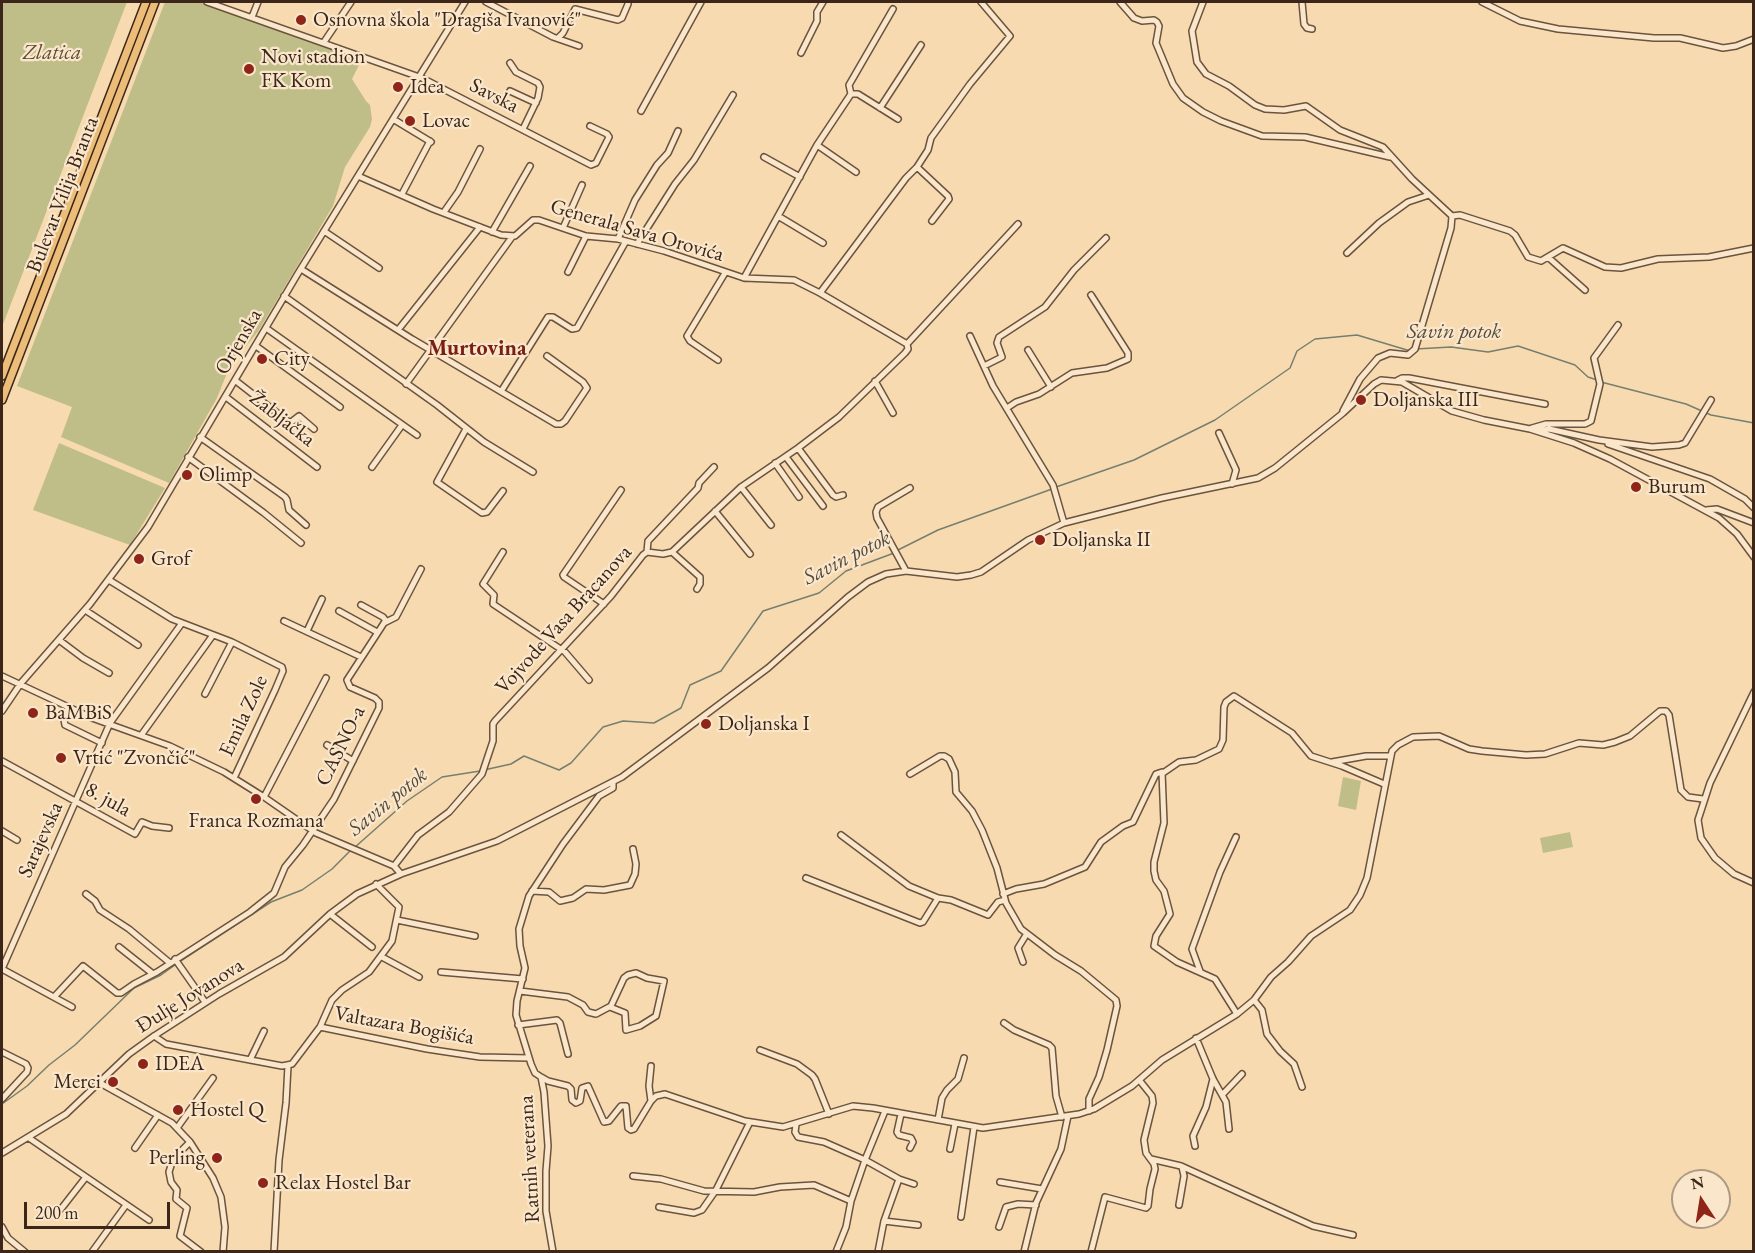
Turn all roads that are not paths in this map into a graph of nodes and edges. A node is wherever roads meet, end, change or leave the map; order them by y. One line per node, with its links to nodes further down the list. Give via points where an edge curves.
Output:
1 (146, 2): 89 (main road, Bulevar Vilija Branta)
2 (155, 2): 97 (main road, Bulevar Vilija Branta)
3 (207, 2): 17 (street, Savska)
4 (258, 2): 17 (street)
5 (351, 2): 21 (street)
6 (465, 2): 26 (street, Orjenska)
7 (486, 2): 19 (street)
8 (701, 2): 32 (street)
9 (823, 2): 24 (street)
10 (981, 2): 43 (street, via 1010,36 940,124)
11 (1120, 2): 41 (street, via 1134,18 1157,22 1156,43 1173,84 1183,98 1203,112 1262,136 1305,137)
12 (1203, 2): 41 (street, via 1192,38 1197,62 1206,74 1265,109 1306,106 1340,130 1383,147)
13 (1302, 2): 18 (street, via 1304,24)
14 (1482, 2): 20 (street, via 1516,20 1558,29 1680,38 1723,48)
15 (628, 4): 19 (street, via 618,20 576,8)
16 (893, 9): 28 (street, via 849,85)
17 (252, 17): 21 (street, Savska)
18 (1312, 29)
19 (559, 37): 23 (street)
20 (1754, 39)
21 (324, 42): 26 (street, Savska)
22 (921, 45): 31 (street)
23 (579, 46)
24 (801, 53)
25 (510, 63): 30 (street, Savska, via 516,72 539,85)
26 (417, 76): 33 (street, Orjenska); 36 (street, Savska)
27 (510, 91): 30 (street)
28 (851, 94): 31 (street, via 856,93); 38 (street)
29 (733, 95): 65 (street)
30 (536, 103): 36 (street, Savska)
31 (880, 108): 34 (street)
32 (641, 111)
33 (393, 119): 45 (street, Orjenska); 48 (street, via 431,142)
34 (898, 119)
35 (591, 126): 36 (street, Savska, via 609,137 596,163 591,165)
36 (523, 129)
37 (678, 131): 62 (street, via 668,153 635,200)
38 (817, 146): 44 (street); 46 (street)
39 (480, 149): 50 (street)
40 (764, 157): 46 (street)
41 (1390, 157): 49 (street)
42 (530, 166): 58 (street)
43 (917, 167): 53 (street, via 948,196); 75 (street)
44 (856, 172)
45 (358, 176): 48 (street); 57 (street, Orjenska)
46 (800, 177): 51 (street)
47 (582, 185): 56 (street)
48 (402, 194): 50 (street)
49 (1429, 195): 52 (street); 67 (street, via 1408,202)
50 (444, 212): 55 (street)
51 (778, 216): 64 (street); 73 (street)
52 (1452, 216): 68 (street, via 1510,231 1528,257 1541,261); 103 (street, via 1414,350 1406,356 1388,353 1378,358 1360,379)
53 (932, 221)
54 (1018, 224): 82 (street)
55 (480, 227): 58 (street); 80 (street)
56 (563, 228): 59 (street, Generala Sava Orovića); 60 (street, Generala Sava Orovića, via 537,219)
57 (324, 231): 69 (street); 70 (street, Orjenska)
58 (492, 232): 60 (street)
59 (586, 236): 62 (street, Generala Sava Orovića); 71 (street)
60 (512, 237): 84 (street)
61 (1106, 238): 88 (street, via 1074,270 1045,308 999,337 1002,357)
62 (618, 239): 63 (street, Generala Sava Orovića)
63 (626, 241): 65 (street, Generala Sava Orovića); 95 (street, via 577,328 549,317)
64 (823, 243)
65 (637, 244): 72 (street, Generala Sava Orovića)
66 (1754, 249): 68 (street, via 1709,257 1658,259 1621,268 1605,267 1563,248)
67 (1347, 253)
68 (1549, 258): 74 (street)
69 (379, 268)
70 (301, 269): 77 (street, Orjenska); 80 (street)
71 (568, 272)
72 (725, 273): 73 (street, Generala Sava Orovića); 87 (street, via 687,336)
73 (744, 278): 75 (street, Generala Sava Orovića, via 789,279)
74 (1586, 290)
75 (820, 293): 82 (street, Generala Sava Orovića)
76 (1091, 295): 94 (street, via 1129,357 1113,366 1072,374)
77 (284, 296): 79 (street, Orjenska); 93 (street)
78 (1618, 325): 107 (street, via 1594,358 1599,382 1589,423 1546,424)
79 (266, 328): 83 (street, Orjenska); 104 (street)
80 (398, 330): 84 (street)
81 (970, 336): 88 (street)
82 (907, 344): 92 (street, via 907,351)
83 (256, 346): 91 (street, Orjenska); 100 (street)
84 (430, 349): 93 (street); 95 (street)
85 (1028, 350): 94 (street)
86 (547, 356): 95 (street, via 587,388 564,423 556,424)
87 (718, 360)
88 (984, 366): 101 (street)
89 (2, 376)
90 (1398, 380): 99 (street, via 1404,377); 103 (street, via 1378,381); 107 (street, via 1452,411)
91 (236, 381): 96 (street, Orjenska); 105 (street, via 290,423 299,416)
92 (875, 381): 102 (street); 113 (street, via 839,417)
93 (406, 384): 106 (street)
94 (1051, 387): 101 (street)
95 (502, 390)
96 (226, 397): 111 (street, Orjenska); 117 (street, Žabljačka)
97 (2, 400)
98 (1711, 400): 112 (street, via 1685,443 1679,446 1652,447)
99 (1545, 404)
100 (340, 407)
101 (1007, 408): 132 (street, via 1053,484)
102 (893, 413)
103 (1343, 413): 121 (street, via 1267,474)
104 (402, 425): 110 (street); 118 (street)
105 (314, 429)
106 (466, 429): 120 (street); 125 (street, via 437,482 483,513)
107 (1530, 429): 108 (street)
108 (1538, 431): 112 (street, via 1557,430); 130 (street, via 1581,446)
109 (1219, 433): 121 (street, via 1236,470)
110 (417, 435)
111 (200, 437): 114 (street, Orjenska); 134 (street, via 285,497 293,515)
112 (1599, 440): 129 (street, via 1710,479)
113 (798, 448): 115 (street); 126 (street, via 833,495)
114 (188, 457): 136 (street); 144 (street, Orjenska, via 155,516)
115 (786, 457): 116 (street); 128 (street)
116 (775, 463): 122 (street); 127 (street)
117 (317, 467)
118 (372, 467)
119 (714, 467): 138 (street, via 648,541)
120 (533, 472)
121 (1232, 484): 132 (street)
122 (741, 487): 131 (street); 135 (street)
123 (910, 488): 143 (street, via 876,512)
124 (621, 490): 147 (street, via 563,575)
125 (504, 491)
126 (843, 495)
127 (799, 497)
128 (823, 506)
129 (1754, 508)
130 (1707, 510): 133 (street, via 1717,509); 141 (street, via 1737,534)
131 (716, 511): 139 (street); 140 (street)
132 (1064, 523): 143 (street, via 1028,540 981,572 957,577)
133 (1754, 523)
134 (306, 525)
135 (771, 525)
136 (301, 543)
137 (503, 552): 160 (street, via 483,584 494,595 493,604)
138 (647, 552): 139 (street, Vojvode Vasa Bracanova); 147 (street, Vojvode Vasa Bracanova)
139 (672, 552): 145 (street, via 700,577)
140 (750, 554)
141 (1754, 556)
142 (421, 569): 152 (street, CASNO-a, via 396,617)
143 (906, 571): 182 (street, via 886,574 862,586 768,668)
144 (109, 580): 149 (street, Orjenska); 153 (street)
145 (697, 589)
146 (322, 599): 154 (street)
147 (604, 604): 160 (street, Vojvode Vasa Bracanova)
148 (361, 605): 152 (street)
149 (85, 610): 157 (street, Orjenska); 159 (street)
150 (339, 611): 155 (street)
151 (284, 621): 154 (street)
152 (386, 621): 155 (street, CASNO-a)
153 (182, 623): 156 (street); 171 (street, Sarajevska)
154 (307, 631): 161 (street)
155 (377, 632): 161 (street, CASNO-a)
156 (213, 635): 158 (street); 172 (street)
157 (59, 640): 162 (street); 166 (street, Orjenska)
158 (232, 642): 168 (street); 181 (street, Emila Zole, via 283,669)
159 (138, 645)
160 (562, 650): 165 (street); 194 (street, Vojvode Vasa Bracanova, via 494,722 493,741 483,772 449,812 418,835)
161 (361, 657): 177 (street, CASNO-a, via 347,684 375,698 380,705)
162 (109, 672)
163 (2, 676): 166 (street)
164 (326, 678): 184 (street)
165 (589, 680)
166 (21, 683): 169 (street); 170 (street, Orjenska)
167 (1754, 692): 185 (street)
168 (205, 694)
169 (68, 707): 171 (street); 173 (street, via 65,725)
170 (2, 711)
171 (110, 723): 172 (street); 173 (street, Sarajevska)
172 (142, 734): 181 (street)
173 (102, 743): 186 (street, Sarajevska)
174 (327, 745): 177 (street)
175 (1391, 756): 178 (street); 183 (street); 185 (street, via 1398,745 1426,735 1439,736 1469,749 1526,755 1545,754 1579,743 1603,745 1630,736 1654,715 1666,711 1681,790 1688,797)
176 (2, 761): 186 (street, 8. jula)
177 (353, 761): 189 (street, CASNO-a)
178 (1330, 762): 179 (street, via 1311,756 1292,733 1234,696 1224,707 1219,749 1179,762); 183 (street)
179 (1163, 773): 201 (street, via 1156,774 1133,822 1101,842 1083,868 1044,884 1016,889); 213 (street, via 1164,823 1154,871 1170,914 1154,946 1177,962)
180 (910, 774): 201 (street, via 940,756 952,764 956,792 982,830)
181 (234, 777): 184 (street)
182 (613, 782): 195 (street, Đulje Jovanova, via 497,841); 199 (street, Ratnih veterana, via 613,788 599,796)
183 (1384, 784): 220 (street, via 1367,878 1360,895 1350,910 1311,936)
184 (264, 797): 189 (street)
185 (1703, 800): 197 (street, via 1698,826 1706,847 1725,868)
186 (76, 802): 187 (street, 8. jula, via 135,834 142,822); 212 (street, Sarajevska)
187 (169, 828)
188 (2, 831): 192 (street)
189 (313, 832): 194 (street); 210 (street, CASNO-a, via 285,867 271,897)
190 (841, 835): 202 (street, via 909,886)
191 (1236, 837): 213 (street, via 1192,949)
192 (17, 840)
193 (633, 849): 199 (street, via 636,864 630,885 586,889 560,901 549,892)
194 (394, 866): 195 (street)
195 (401, 874): 198 (street, Đulje Jovanova)
196 (806, 878): 202 (street, via 920,923)
197 (1754, 883)
198 (376, 884): 203 (street, Đulje Jovanova); 204 (street, via 399,907)
199 (532, 891): 217 (street, Ratnih veterana, via 525,902 519,929)
200 (86, 894): 210 (street, via 100,910)
201 (1004, 897): 202 (street, via 988,915); 205 (street)
202 (938, 898)
203 (330, 914): 208 (street); 221 (street, Đulje Jovanova, via 277,962)
204 (397, 920): 206 (street); 209 (street, via 392,941)
205 (1026, 935): 211 (street, via 1018,948); 250 (street, via 1081,971 1117,1003 1102,1070 1089,1099)
206 (475, 936)
207 (119, 947): 215 (street)
208 (372, 947)
209 (382, 957): 216 (street); 227 (street, via 332,1000)
210 (176, 962): 215 (street, CASNO-a); 221 (street)
211 (1023, 962)
212 (2, 969): 219 (street)
213 (1200, 971): 224 (street, via 1215,979)
214 (441, 972): 217 (street)
215 (153, 974): 219 (street, CASNO-a, via 118,993 81,966)
216 (419, 978)
217 (523, 979): 218 (street, Ratnih veterana)
218 (520, 991): 223 (street, via 568,997 593,1014); 226 (street, Ratnih veterana, via 516,1001)
219 (54, 996): 222 (street)
220 (1254, 1000): 224 (street); 245 (street, via 1263,1010 1268,1034 1294,1064)
221 (206, 1002): 229 (street, Đulje Jovanova)
222 (72, 1007)
223 (610, 1007): 223 (street, via 628,975 636,973 664,981 656,1016 640,1026 626,1030 625,1013)
224 (1238, 1014): 230 (street)
225 (1004, 1023): 254 (street, via 1052,1048 1056,1096)
226 (518, 1024): 233 (street, via 557,1020); 234 (street, Ratnih veterana)
227 (320, 1027): 234 (street, Valtazara Bogišića, via 448,1052); 237 (street, Valtazara Bogišića)
228 (264, 1031): 236 (street)
229 (154, 1036): 236 (street, via 166,1044); 244 (street, Đulje Jovanova)
230 (1196, 1038): 242 (street); 243 (street, via 1162,1060)
231 (760, 1050): 252 (street, via 808,1071 815,1078)
232 (2, 1052): 247 (street, via 28,1068)
233 (568, 1054)
234 (529, 1058): 240 (street, Ratnih veterana)
235 (964, 1058): 255 (street, via 958,1079 942,1098)
236 (250, 1060): 237 (street)
237 (288, 1066): 296 (street)
238 (651, 1066): 248 (street)
239 (1242, 1074): 246 (street)
240 (541, 1077): 248 (street, via 568,1086 576,1103 582,1088 588,1086 604,1122 626,1106 631,1130); 297 (street, Ratnih veterana, via 548,1146 546,1211)
241 (213, 1078): 260 (street)
242 (1213, 1079): 246 (street); 264 (street, via 1193,1136)
243 (1140, 1081): 250 (street); 269 (street, via 1153,1100 1144,1140)
244 (100, 1083): 251 (street); 262 (street, Đulje Jovanova, via 66,1114)
245 (1302, 1087)
246 (1223, 1094): 261 (street)
247 (2, 1099)
248 (651, 1101): 256 (street, via 668,1094)
249 (885, 1111): 252 (street, via 853,1106); 253 (street); 270 (street)
250 (1089, 1111): 254 (street)
251 (158, 1114): 260 (street); 265 (street)
252 (829, 1114): 258 (street)
253 (901, 1114): 255 (street); 266 (street, via 897,1132 911,1138)
254 (1065, 1117): 259 (street); 277 (street, via 1061,1149)
255 (938, 1120): 257 (street)
256 (750, 1122): 258 (street); 278 (street)
257 (956, 1124): 259 (street); 267 (street)
258 (796, 1125): 270 (street, via 798,1137 824,1142)
259 (974, 1127): 285 (street)
260 (177, 1128): 263 (street)
261 (1228, 1129)
262 (29, 1138): 268 (street, Đulje Jovanova); 273 (street)
263 (190, 1142): 294 (street, via 174,1159 169,1172 177,1190 176,1198 187,1208 180,1236); 295 (street, via 220,1197 225,1227)
264 (1195, 1146)
265 (135, 1148)
266 (910, 1148)
267 (950, 1149)
268 (2, 1153)
269 (1151, 1159): 271 (street); 301 (street, via 1155,1168 1148,1208 1105,1197)
270 (865, 1160): 274 (street); 279 (street)
271 (1180, 1166): 280 (street, via 1184,1176); 291 (street, via 1313,1226)
272 (633, 1176): 278 (street)
273 (86, 1177): 281 (street); 284 (street)
274 (899, 1179): 276 (street); 287 (street)
275 (1000, 1182): 277 (street)
276 (914, 1184)
277 (1042, 1189): 282 (street)
278 (716, 1190): 279 (street, via 754,1192 808,1184); 283 (street, via 698,1213)
279 (851, 1201): 298 (street)
280 (1179, 1204)
281 (126, 1205): 286 (street); 293 (street)
282 (1036, 1205): 290 (street, via 1006,1207); 300 (street)
283 (659, 1207)
284 (61, 1209)
285 (961, 1217)
286 (149, 1220)
287 (884, 1221): 288 (street); 299 (street)
288 (918, 1226)
289 (2, 1227): 292 (street, via 8,1238)
290 (999, 1227)
291 (1353, 1235)
292 (25, 1251)
293 (92, 1251)
294 (201, 1251)
295 (223, 1251)
296 (274, 1251)
297 (553, 1251)
298 (836, 1251)
299 (878, 1251)
300 (1024, 1251)
301 (1091, 1251)

